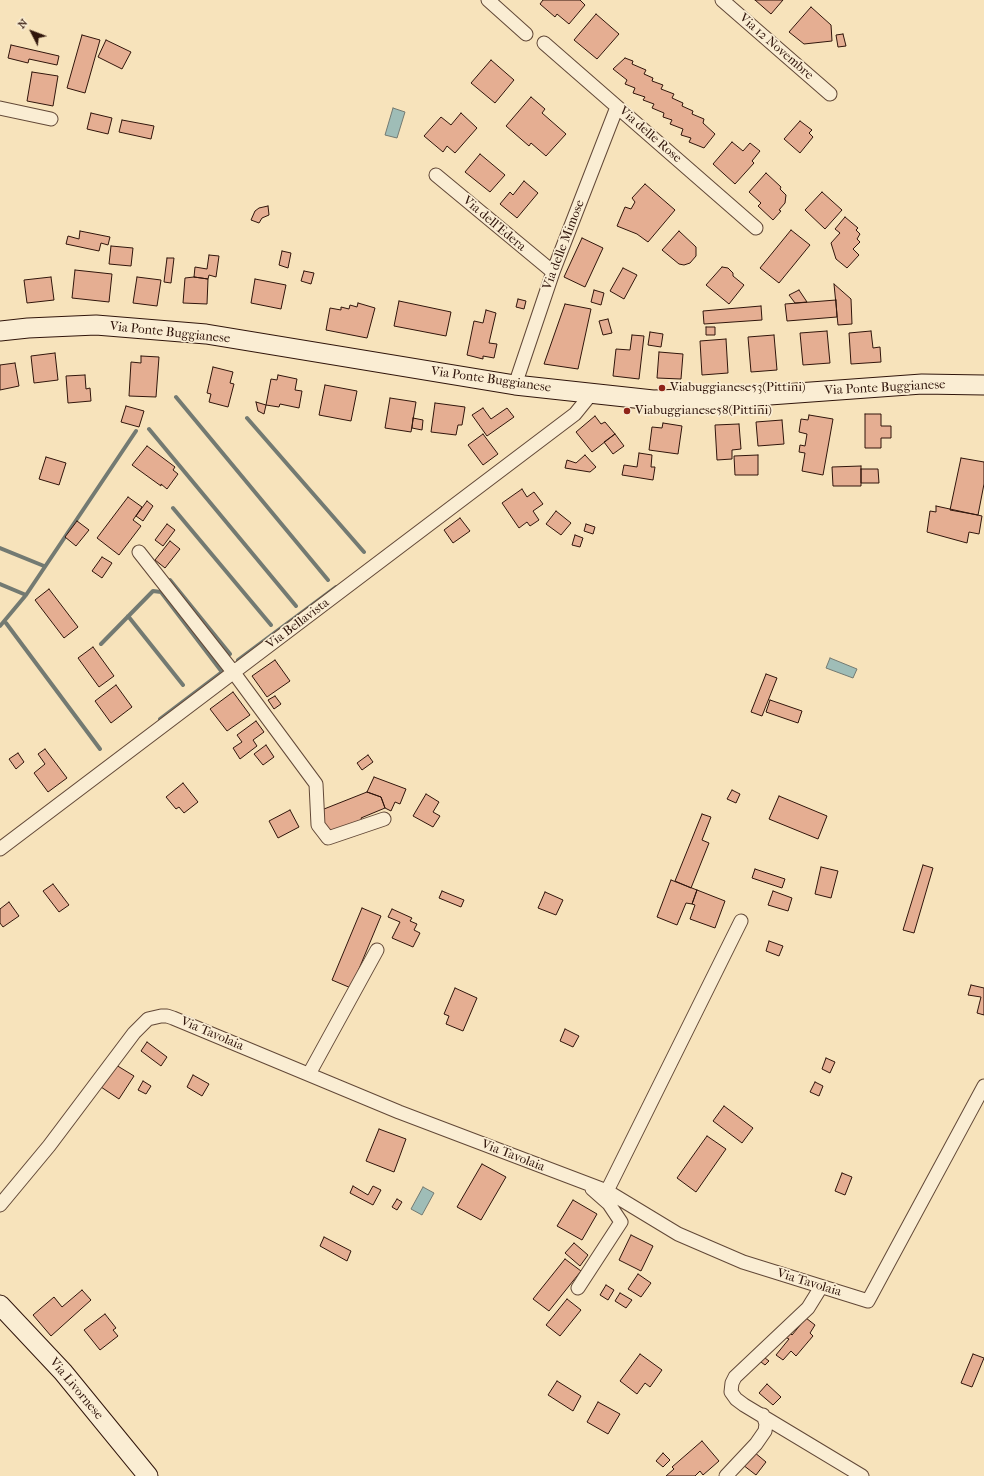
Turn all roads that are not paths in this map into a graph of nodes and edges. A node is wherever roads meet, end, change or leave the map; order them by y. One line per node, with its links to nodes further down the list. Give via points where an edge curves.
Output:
1 (722, 0): 5 (street, Via 12 Novembre)
2 (494, 2): 3 (street)
3 (526, 34)
4 (544, 42): 6 (street, Via delle Rose)
5 (830, 94)
6 (617, 107): 10 (street, Via delle Rose); 11 (street, Via delle Mimose)
7 (0, 108): 8 (street)
8 (51, 119)
9 (436, 175): 11 (street, Via dell'Edera)
10 (756, 228)
11 (553, 272): 13 (street, Via delle Mimose)
12 (0, 331): 13 (main road, Via Ponte Buggianese, via 96,326 206,334)
13 (515, 385): 15 (main road, Via Ponte Buggianese)
14 (984, 385): 15 (main road, Via Ponte Buggianese, via 922,384 728,398 653,400)
15 (592, 393): 17 (street, Via Bellavista, via 575,414)
16 (139, 552): 17 (street)
17 (234, 673): 18 (street, via 316,784 318,825 328,838); 19 (street, Via Bellavista)
18 (384, 819)
19 (0, 849)
20 (741, 921): 25 (street)
21 (377, 950): 22 (street)
22 (309, 1074): 24 (street, Via Tavolaia, via 406,1115); 26 (street, Via Tavolaia, via 173,1018 161,1016 148,1019 134,1033 49,1146)
23 (984, 1086): 27 (street, Via Tavolaia, via 868,1301)
24 (585, 1183): 25 (street, Via Tavolaia); 28 (street, via 609,1204 620,1222)
25 (607, 1191): 27 (street, Via Tavolaia, via 678,1234 743,1262)
26 (0, 1205)
27 (821, 1286): 30 (street, via 808,1308 735,1377 732,1383 731,1392 736,1399)
28 (578, 1288)
29 (0, 1306): 31 (main road, Via Livornese, via 62,1372)
30 (763, 1415): 32 (street, via 765,1431); 33 (street)
31 (148, 1476)
32 (726, 1476)
33 (862, 1476)

